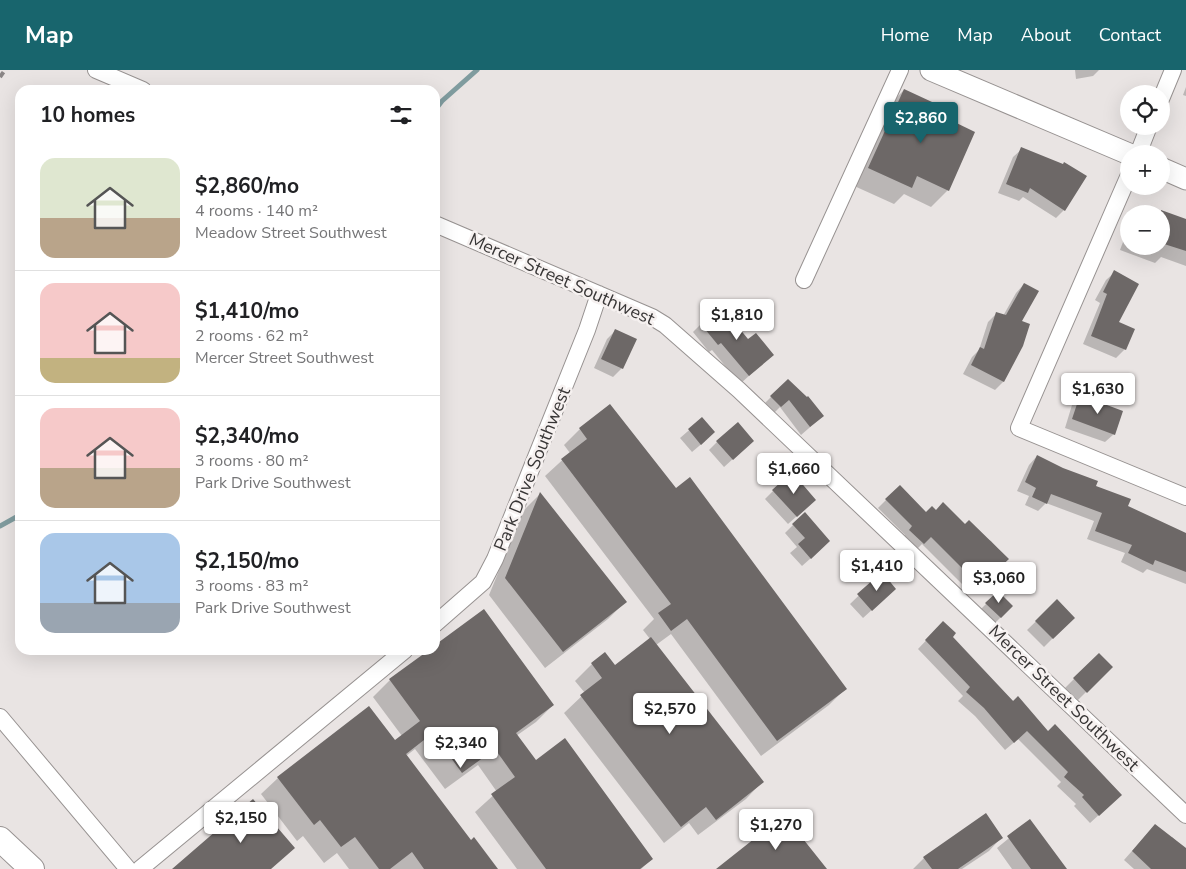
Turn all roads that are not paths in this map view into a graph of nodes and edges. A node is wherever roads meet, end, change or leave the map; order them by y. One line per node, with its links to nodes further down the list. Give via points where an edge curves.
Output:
1 (96, 70): 5 (street)
2 (900, 70): 12 (street)
3 (931, 70): 7 (street)
4 (1174, 70): 6 (street)
5 (135, 81)
6 (1167, 85)
7 (1120, 150)
8 (1170, 172): 9 (street)
9 (1186, 179)
10 (1120, 195): 14 (street, via 1019,428)
11 (440, 226): 13 (street, Mercer Street Southwest)
12 (804, 280)
13 (599, 294): 15 (street, Park Drive Southwest, via 495,559 483,582); 18 (street, Mercer Street Southwest, via 665,325 739,390)
14 (1186, 497)
15 (440, 620)
16 (399, 655): 22 (street)
17 (0, 717): 21 (street)
18 (1186, 815)
19 (0, 840): 20 (main road)
20 (32, 869)
21 (128, 869)
22 (140, 869)

